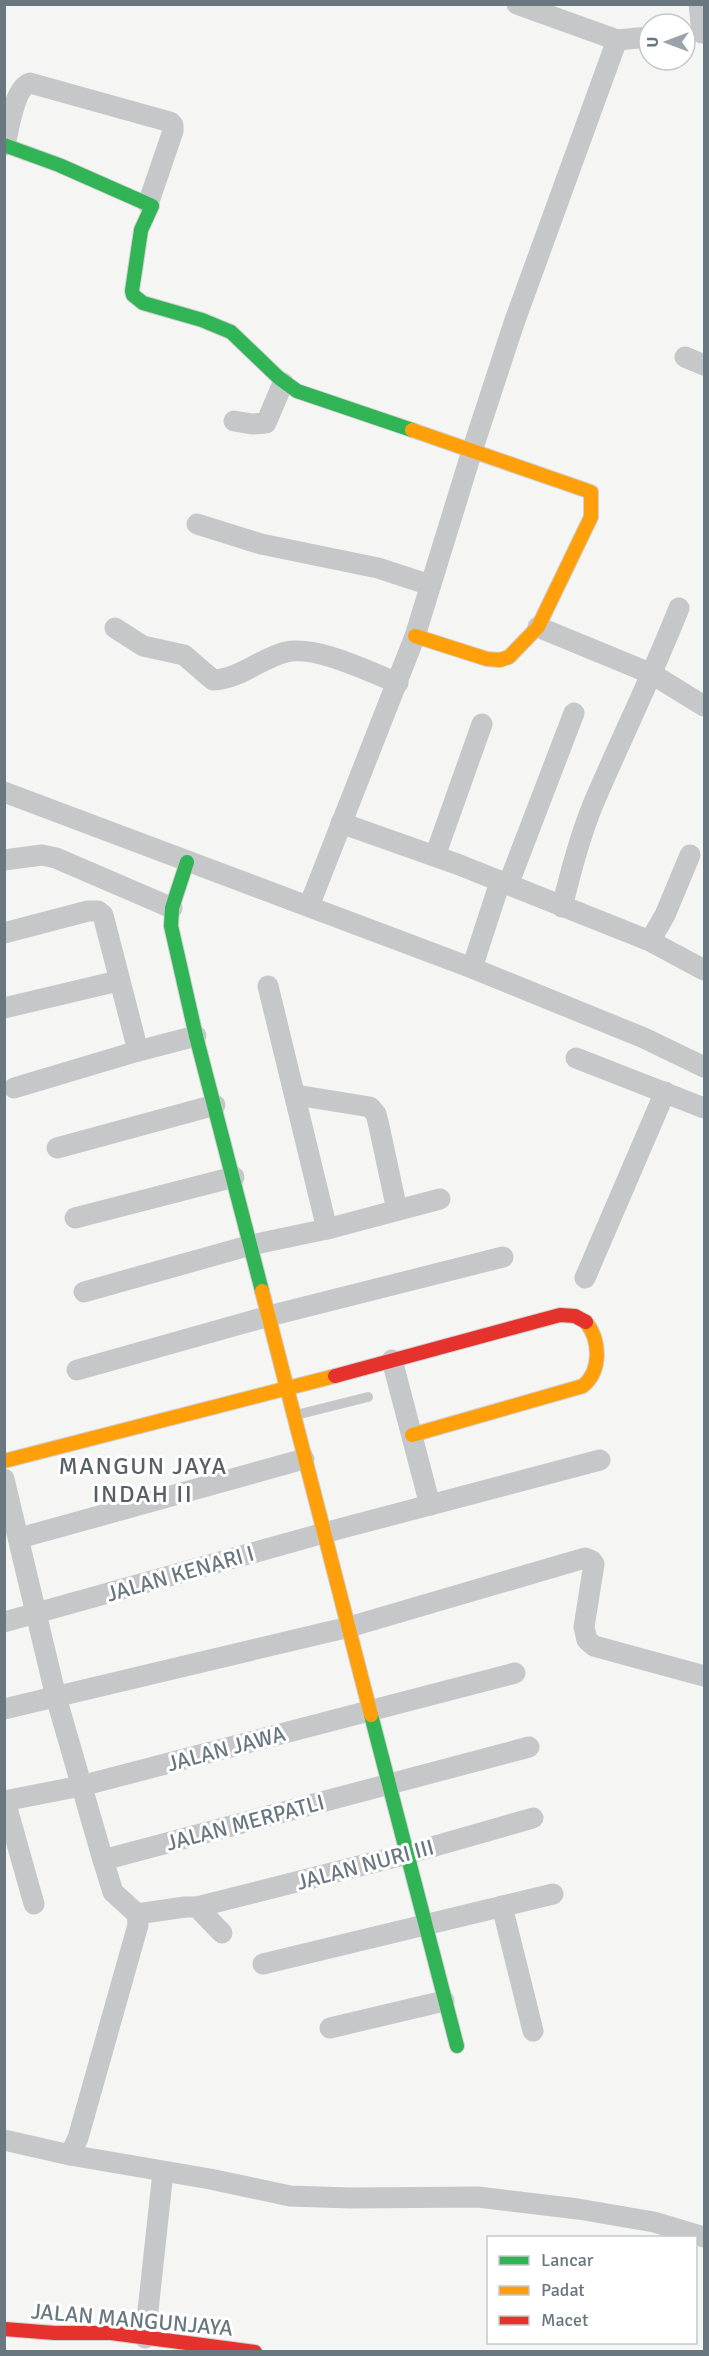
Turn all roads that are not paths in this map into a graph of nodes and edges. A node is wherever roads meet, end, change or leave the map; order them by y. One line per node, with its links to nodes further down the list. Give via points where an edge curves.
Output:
1 (517, 4): 5 (street)
2 (699, 4): 3 (street)
3 (697, 34)
4 (637, 38): 5 (street)
5 (617, 39): 10 (street)
6 (5, 145): 7 (street); 7 (street, via 18,95 30,83 170,122 173,131)
7 (148, 204): 8 (street, via 152,206 141,230 133,296 142,303 230,331)
8 (283, 383): 9 (street, via 266,423); 10 (street)
9 (234, 421)
10 (472, 451): 12 (street); 14 (street, via 591,492 591,517)
11 (197, 524): 12 (street, via 261,544 378,568)
12 (430, 585): 16 (street)
13 (679, 608): 17 (street)
14 (538, 627): 16 (street, via 509,657 500,660); 17 (street)
15 (115, 628): 18 (street, via 143,646 184,655 213,680 225,680 287,652 327,655)
16 (415, 636): 18 (street)
17 (652, 674): 19 (street); 30 (street, via 594,803)
18 (398, 683): 23 (street)
19 (705, 706)
20 (574, 713): 28 (street)
21 (482, 724): 25 (street)
22 (4, 792): 27 (street)
23 (341, 823): 25 (street); 29 (street)
24 (690, 855): 33 (street)
25 (435, 856): 28 (street)
26 (4, 860): 31 (street, via 42,855 56,858)
27 (187, 862): 29 (street); 31 (street)
28 (504, 884): 30 (street); 34 (street)
29 (309, 906): 34 (street)
30 (562, 907): 33 (street)
31 (172, 908): 39 (street, via 171,926)
32 (4, 933): 36 (street, via 98,911 103,915)
33 (650, 941): 35 (street)
34 (472, 968): 42 (street)
35 (704, 968)
36 (118, 981): 38 (street); 40 (street)
37 (268, 986): 45 (street)
38 (4, 1008)
39 (196, 1036): 40 (street); 46 (street)
40 (138, 1051): 43 (street)
41 (576, 1058): 44 (street)
42 (705, 1067)
43 (14, 1088)
44 (665, 1092): 47 (street); 56 (street)
45 (296, 1095): 51 (street, via 370,1107 376,1114); 53 (street)
46 (215, 1105): 48 (street); 49 (street)
47 (705, 1108)
48 (57, 1148)
49 (234, 1177): 52 (street); 54 (street)
50 (440, 1199): 51 (street)
51 (398, 1210): 53 (street)
52 (75, 1218)
53 (327, 1229): 54 (street)
54 (251, 1245): 57 (street); 58 (street)
55 (502, 1257): 58 (street)
56 (585, 1278)
57 (84, 1292)
58 (269, 1316): 60 (street); 61 (street)
59 (392, 1360): 61 (street); 64 (street); 64 (street, via 560,1315 585,1320 592,1334 597,1355 595,1371 583,1386)
60 (76, 1370)
61 (286, 1389): 63 (street); 67 (street)
62 (368, 1397): 63 (lane)
63 (293, 1416): 65 (street)
64 (411, 1435): 69 (street)
65 (304, 1459): 70 (street); 71 (street)
66 (600, 1460): 69 (street, JALAN KENARI I)
67 (4, 1461)
68 (4, 1479): 71 (street)
69 (430, 1505): 70 (street, JALAN KENARI I)
70 (324, 1533): 72 (street, JALAN KENARI I); 74 (street)
71 (20, 1538): 72 (street)
72 (37, 1613): 73 (street, JALAN KENARI I); 77 (street)
73 (4, 1622)
74 (349, 1627): 76 (street, via 585,1558 594,1564 584,1627 587,1641); 77 (street); 79 (street)
75 (515, 1673): 79 (street, JALAN JAWA)
76 (705, 1676)
77 (56, 1697): 78 (street); 82 (street)
78 (4, 1709)
79 (370, 1711): 81 (street); 82 (street, JALAN JAWA)
80 (529, 1747): 81 (street, JALAN MERPATLI)
81 (388, 1783): 85 (street); 86 (street, JALAN MERPATLI)
82 (81, 1786): 83 (street, JALAN JAWA); 86 (street)
83 (5, 1801): 88 (street)
84 (533, 1818): 85 (street, JALAN NURI III)
85 (406, 1854): 90 (street, JALAN NURI III); 92 (street)
86 (103, 1860): 91 (street, via 113,1892)
87 (554, 1894): 89 (street)
88 (34, 1904)
89 (502, 1906): 92 (street); 97 (street)
90 (197, 1907): 91 (street, JALAN NURI III); 93 (street)
91 (137, 1914): 100 (street, via 138,1925 111,2023)
92 (425, 1924): 94 (street); 95 (street)
93 (222, 1933)
94 (263, 1964)
95 (444, 2001): 96 (street); 98 (street)
96 (330, 2028)
97 (532, 2031)
98 (458, 2046)
99 (4, 2140): 100 (street)
100 (70, 2155): 101 (street)
101 (163, 2172): 102 (street, via 290,2196 478,2197 654,2222); 104 (street)
102 (705, 2237)
103 (4, 2329): 104 (street, JALAN MANGUNJAYA)
104 (145, 2338): 105 (street, JALAN MANGUNJAYA)
105 (255, 2352)

